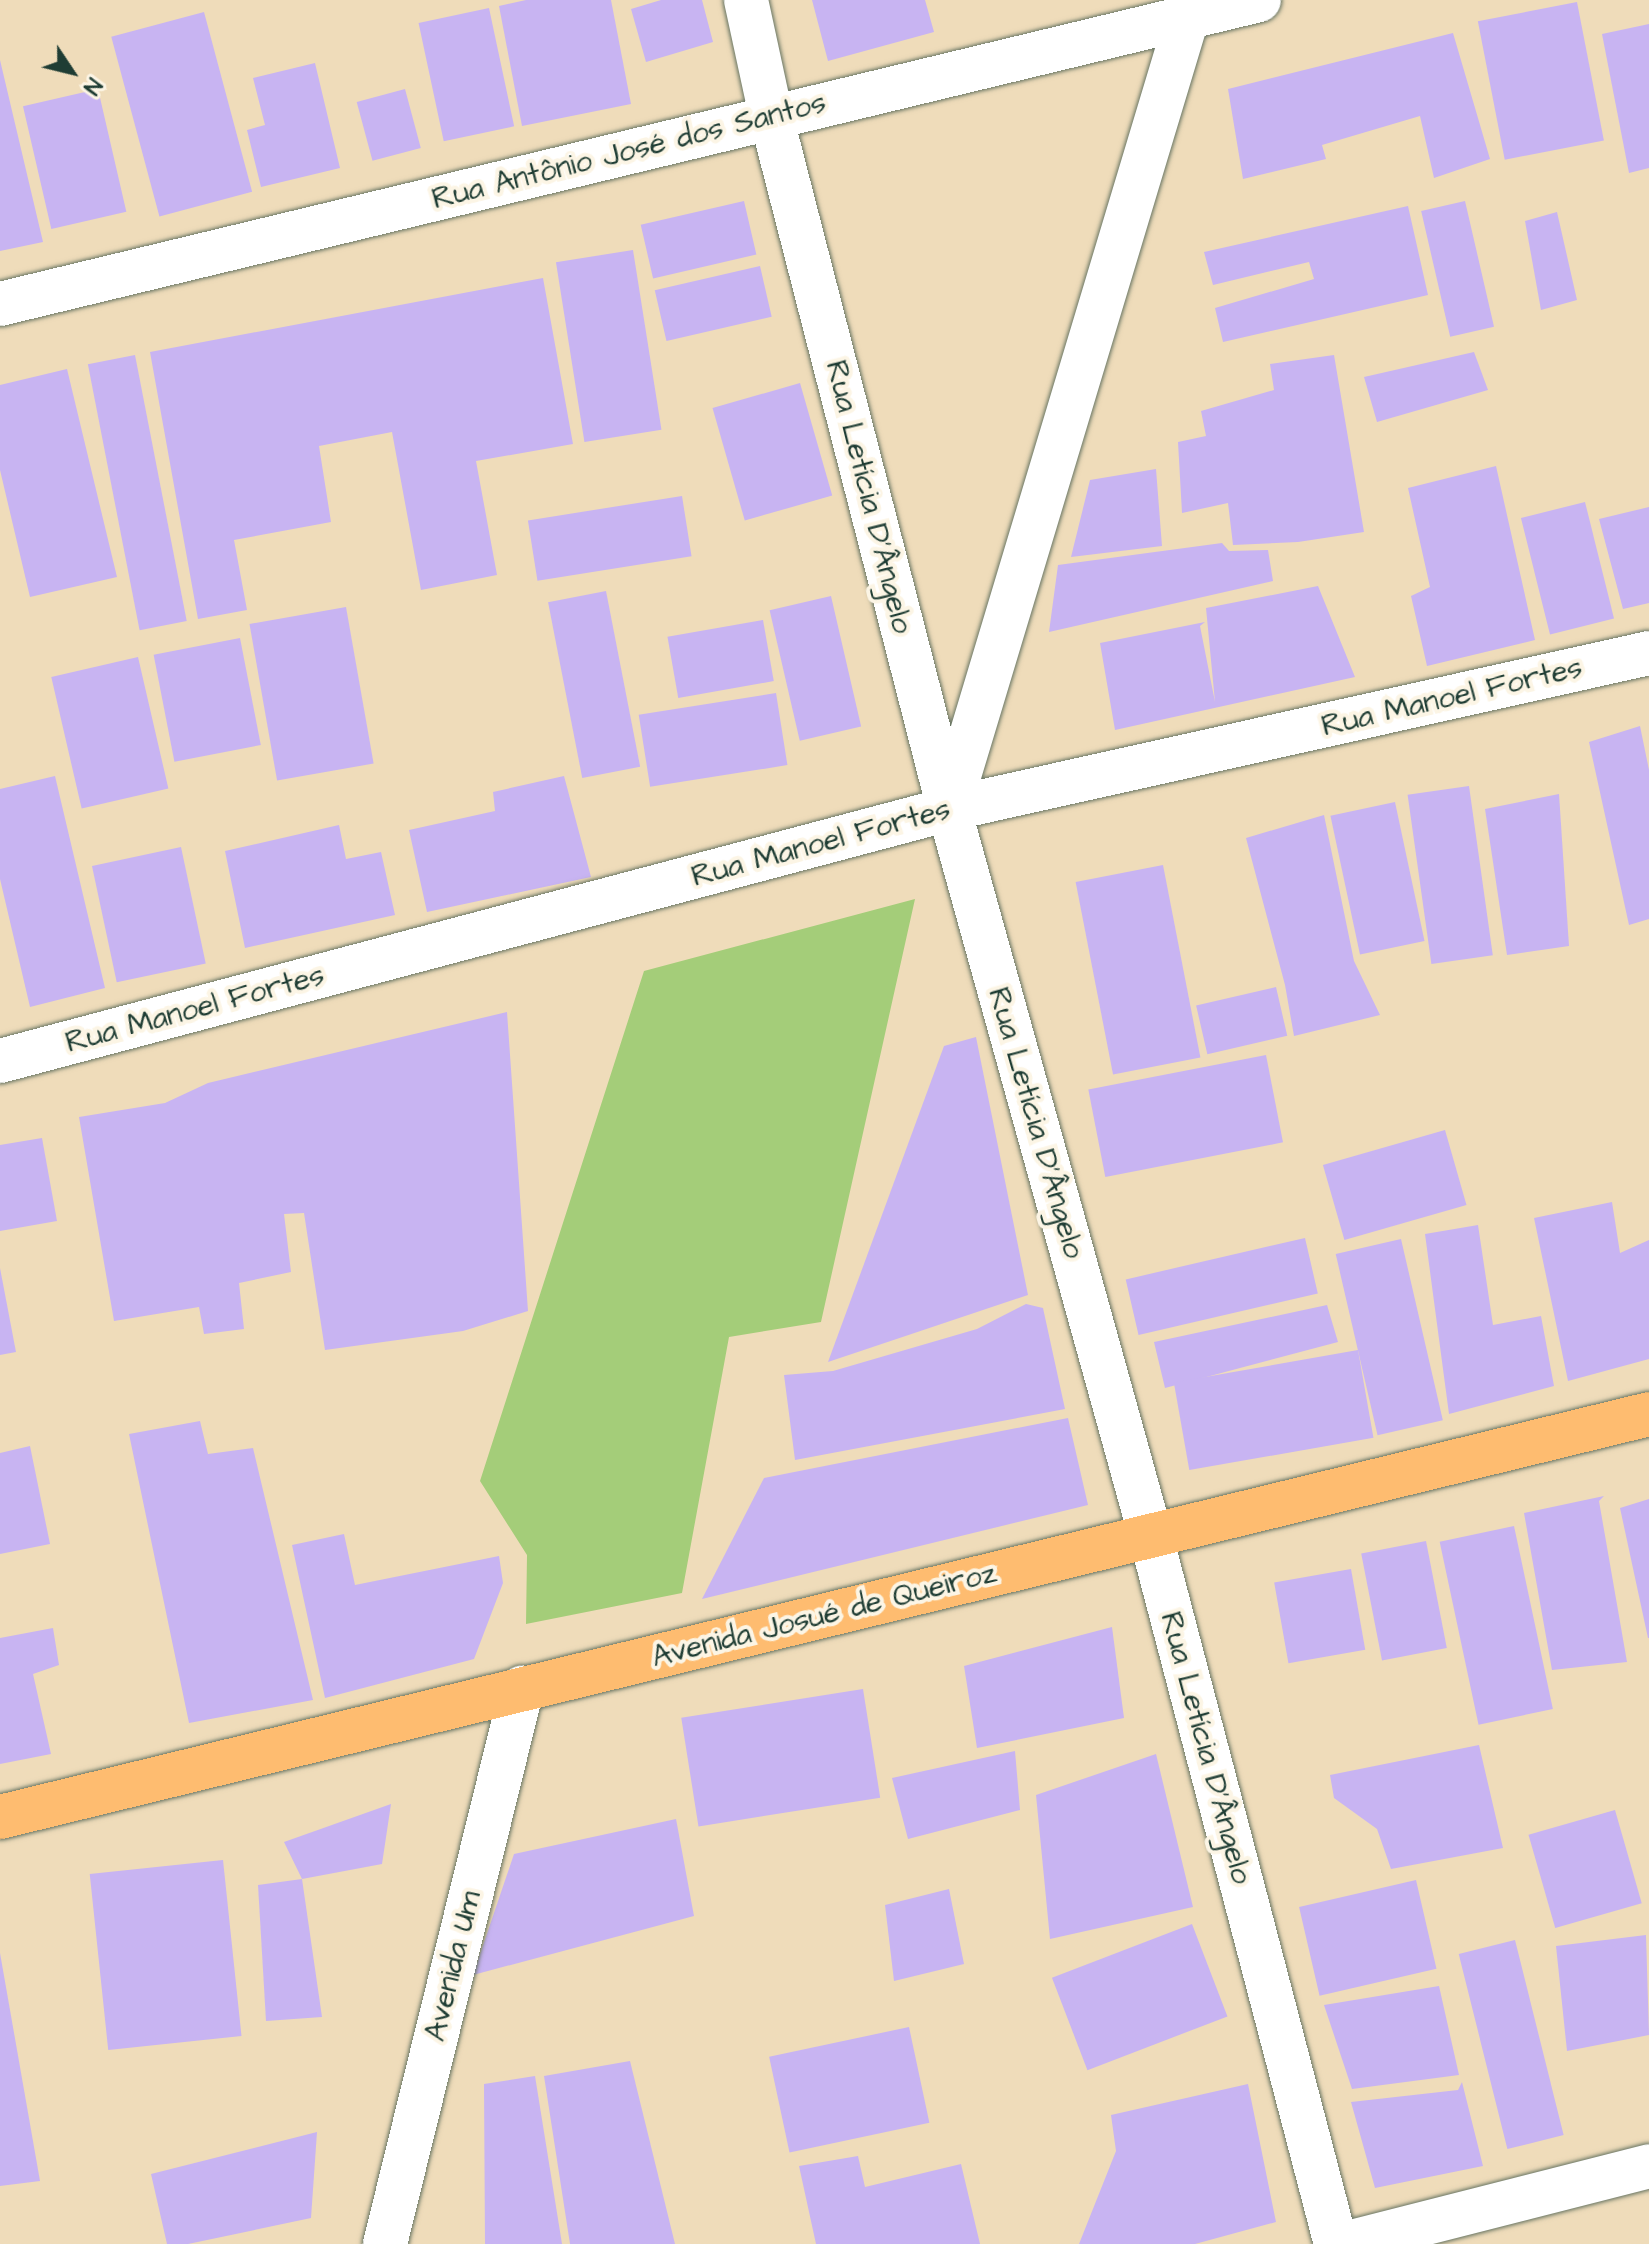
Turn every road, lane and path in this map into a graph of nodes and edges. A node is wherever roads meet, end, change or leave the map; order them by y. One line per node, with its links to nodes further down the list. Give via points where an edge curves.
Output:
1 (746, 0): 4 (street, Rua Letícia D'Ângelo)
2 (1259, 0): 3 (street, Rua Antônio José dos Santos)
3 (1188, 9): 4 (street, Rua Antônio José dos Santos); 7 (street)
4 (771, 116): 5 (street, Rua Antônio José dos Santos); 7 (street, Rua Letícia D'Ângelo)
5 (0, 304)
6 (1649, 653): 7 (street, Rua Manoel Fortes)
7 (949, 809): 8 (street, Rua Manoel Fortes); 10 (street, Rua Letícia D'Ângelo)
8 (0, 1061)
9 (1649, 1414): 10 (main road, Avenida Josué de Queiroz)
10 (1151, 1537): 11 (main road, Avenida Josué de Queiroz); 15 (street, Rua Letícia D'Ângelo)
11 (522, 1688): 12 (main road, Avenida Josué de Queiroz); 14 (street, Avenida Um)
12 (0, 1817)
13 (1649, 2166): 16 (street)
14 (385, 2244)
15 (1336, 2244)
16 (1344, 2244)

